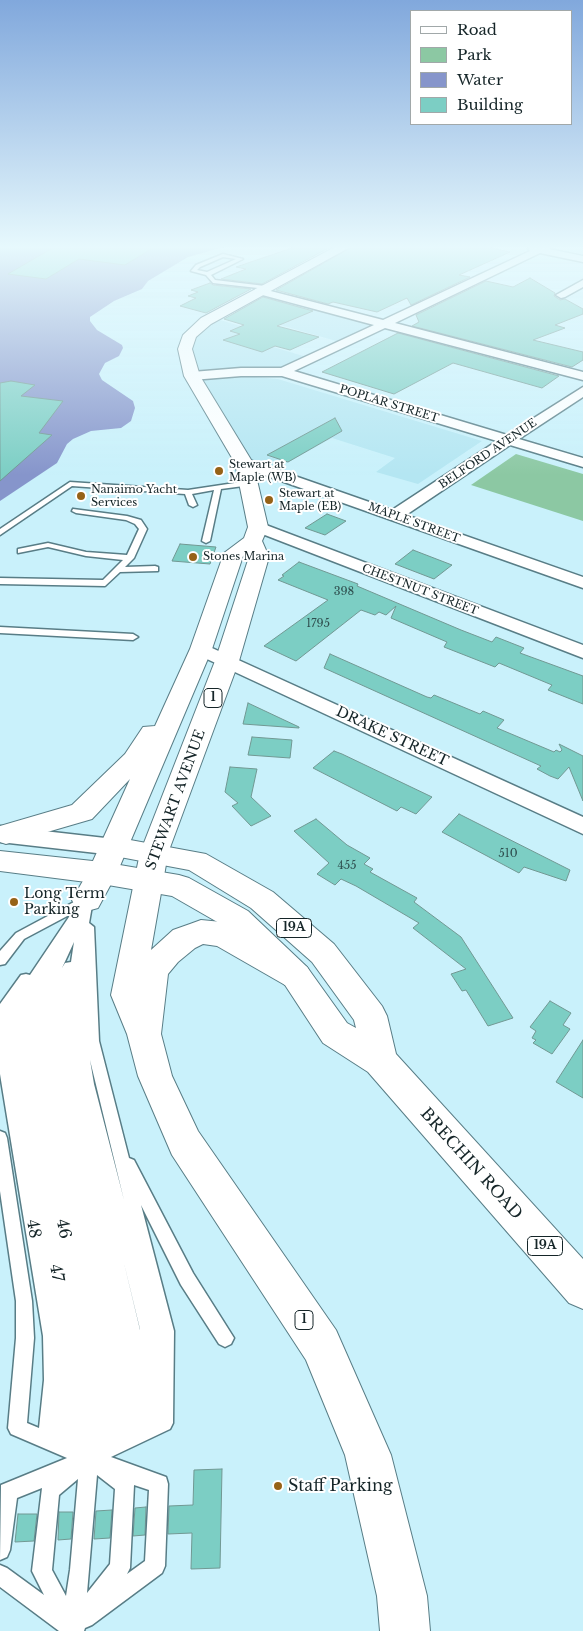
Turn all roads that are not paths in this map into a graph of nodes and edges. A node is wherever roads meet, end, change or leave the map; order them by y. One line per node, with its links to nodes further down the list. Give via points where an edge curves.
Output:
1 (205, 322): 6 (main road, STEWART AVENUE / 1, via 190,335 184,349)
2 (377, 322): 4 (street)
3 (388, 322): 4 (street)
4 (384, 324): 5 (street); 7 (street)
5 (282, 372): 6 (street, POPLAR STREET); 9 (street, POPLAR STREET)
6 (192, 376): 11 (main road, STEWART AVENUE / 1)
7 (583, 376)
8 (583, 391): 9 (street, BELFORD AVENUE)
9 (508, 440): 10 (street, POPLAR STREET); 17 (street, BELFORD AVENUE)
10 (583, 463)
11 (244, 464): 12 (main road, STEWART AVENUE / 1); 17 (street, MAPLE STREET)
12 (248, 483): 13 (lane); 19 (main road, STEWART AVENUE / 1)
13 (218, 488): 14 (lane); 20 (lane)
14 (188, 492): 15 (lane); 18 (lane, via 70,484)
15 (193, 505)
16 (76, 511): 22 (lane, via 138,522 143,529)
17 (394, 516): 26 (street, MAPLE STREET)
18 (0, 533)
19 (255, 534): 29 (main road, 1, via 234,553); 30 (street, CHESTNUT STREET); 31 (main road, STEWART AVENUE / 1, via 259,557)
20 (206, 542)
21 (21, 550): 22 (lane, via 48,545 86,554)
22 (130, 558): 24 (lane)
23 (155, 569): 24 (lane)
24 (118, 570): 25 (lane, via 105,583)
25 (0, 581)
26 (583, 584)
27 (0, 630): 28 (lane)
28 (133, 637)
29 (201, 650): 31 (street, DRAKE STREET); 32 (main road, 1)
30 (583, 652)
31 (228, 661): 33 (street, DRAKE STREET); 36 (main road, STEWART AVENUE / 1)
32 (188, 680): 34 (main road, via 134,760 82,812); 35 (main road, 1)
33 (583, 826)
34 (2, 843): 35 (street); 37 (main road, BRECHIN ROAD)
35 (114, 847): 36 (main road, BRECHIN ROAD / 19A); 37 (main road, 1)
36 (150, 867): 37 (main road, BRECHIN ROAD / 19A); 40 (main road, BRECHIN ROAD / 19A, via 237,919); 42 (main road, STEWART AVENUE / 1, via 127,995); 44 (main road, BRECHIN ROAD / 19A, via 196,861 262,900 323,953 370,1016)
37 (102, 874): 38 (main road, 1)
38 (86, 900): 39 (lane, via 20,936); 41 (lane); 43 (lane); 43 (lane); 43 (lane); 43 (lane); 46 (lane, via 92,1041)
39 (0, 960)
40 (296, 976): 42 (main road, via 246,945 222,934 202,932 184,939 153,971); 44 (main road, BRECHIN ROAD / 19A, via 335,1033)
41 (0, 1014)
42 (144, 1034): 54 (main road, 1, via 155,1076 185,1143 321,1345 368,1456 402,1596)
43 (39, 1035): 49 (lane, 47, via 69,1379); 49 (lane, via 115,1331 118,1377); 49 (lane, via 87,1084 149,1329)
44 (380, 1061): 47 (main road, BRECHIN ROAD / 19A)
45 (0, 1138): 50 (lane, via 24,1301 25,1338 17,1428)
46 (118, 1144): 48 (lane, via 187,1279); 50 (lane, via 165,1331 164,1423)
47 (583, 1289)
48 (225, 1338)
49 (98, 1425): 50 (lane); 50 (lane); 50 (lane); 50 (lane)
50 (88, 1458): 51 (lane, via 8,1492); 53 (lane, via 81,1560); 53 (lane, via 50,1490 42,1571); 53 (lane, via 125,1486 120,1568); 53 (lane, via 159,1484 155,1566)
51 (0, 1550)
52 (0, 1575): 53 (lane)
53 (71, 1631)
54 (405, 1631)

